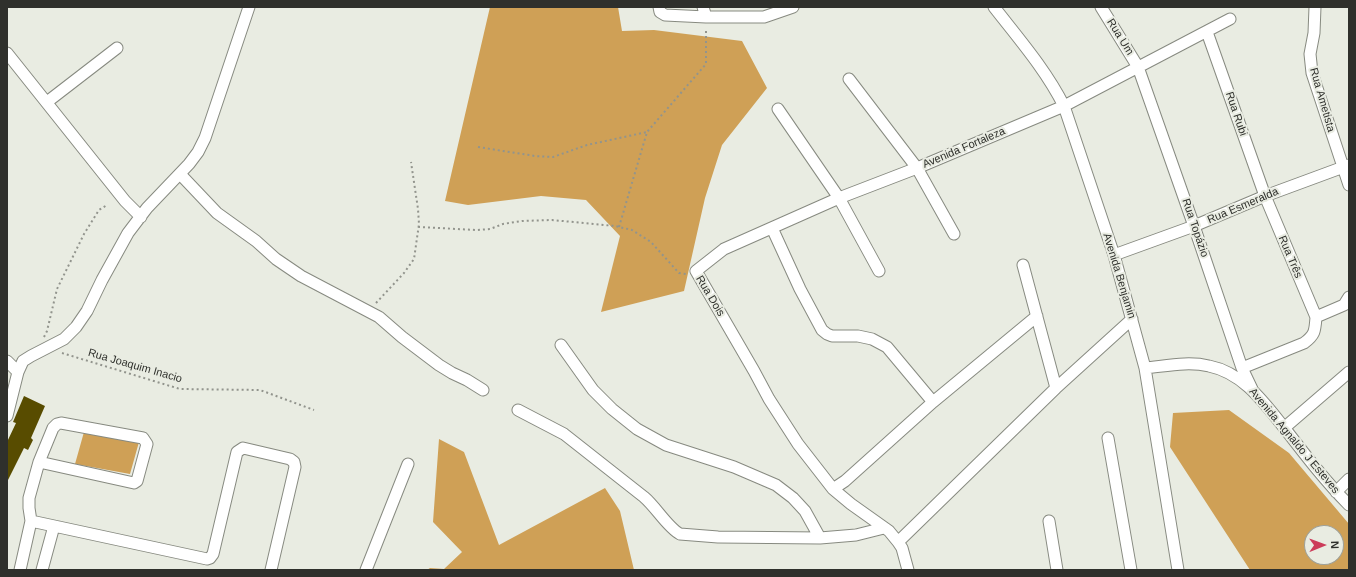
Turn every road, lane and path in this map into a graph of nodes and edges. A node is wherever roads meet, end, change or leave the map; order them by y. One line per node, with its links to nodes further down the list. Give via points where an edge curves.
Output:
1 (249, 7): 22 (street, via 205,138 198,152)
2 (659, 7): 7 (street, via 660,12 665,15)
3 (793, 7): 7 (street, via 764,17)
4 (994, 7): 15 (street, Avenida Benjamin, via 1038,63)
5 (1101, 7): 12 (street, Rua Um)
6 (1315, 7): 20 (street, Rua Ametista, via 1310,54 1312,73)
7 (704, 12): 17 (path, via 706,64)
8 (1230, 19): 9 (street, Avenida Fortaleza)
9 (1207, 32): 12 (street, Avenida Fortaleza); 24 (street, Rua Rubi)
10 (117, 48): 14 (street)
11 (7, 53): 14 (street)
12 (1138, 67): 15 (street, Avenida Fortaleza); 28 (street, Rua Topázio)
13 (849, 78): 21 (street)
14 (47, 102): 27 (street)
15 (1064, 106): 21 (street, Avenida Fortaleza); 33 (street, Avenida Benjamin)
16 (778, 109): 25 (street)
17 (647, 132): 18 (path, via 587,145 553,157); 30 (path)
18 (478, 147)
19 (411, 162): 29 (path)
20 (1346, 167): 23 (street, Rua Ametista); 24 (street, Rua Esmeralda)
21 (917, 168): 25 (street, Avenida Fortaleza); 32 (street)
22 (180, 174): 27 (street); 38 (street, via 217,213 276,259 301,276)
23 (1349, 185)
24 (1265, 196): 28 (street, Rua Esmeralda); 40 (street, Rua Três)
25 (839, 198): 31 (street, Avenida Fortaleza); 36 (street)
26 (107, 205): 42 (path, via 99,210 84,234 57,289)
27 (141, 217): 42 (street, via 128,233 88,311 76,327 64,339)
28 (1194, 226): 33 (street, Rua Esmeralda); 46 (street, Rua Topázio)
29 (418, 227): 30 (path, Rua Dois, via 477,230 522,221 552,220); 38 (path, via 414,259)
30 (619, 227): 35 (path, Rua Dois, via 632,230 651,242 679,274)
31 (772, 228): 35 (street, Avenida Fortaleza, via 724,248); 52 (street, via 822,330 832,336 858,336 886,346)
32 (954, 234)
33 (1114, 255): 41 (street, Avenida Benjamin)
34 (1023, 265): 39 (street)
35 (696, 271): 61 (street, Rua Dois, via 773,405 798,444)
36 (879, 271)
37 (1349, 297): 40 (street, via 1344,305)
38 (369, 311): 51 (street, via 445,369)
39 (1037, 316): 49 (street); 52 (street)
40 (1316, 317): 46 (street, via 1315,332 1304,343)
41 (1132, 319): 45 (street, Avenida Benjamin); 49 (street)
42 (45, 343): 47 (street, via 23,361); 53 (path, Rua Joaquim Inacio, via 180,389 260,390)
43 (561, 345): 68 (street, via 593,390 638,429 666,445 734,467 776,485 805,510)
44 (7, 361): 47 (street)
45 (1145, 368): 50 (street, Avenida Agnaldo J Esteves, via 1190,364 1209,366 1225,372); 77 (street, Avenida Benjamin)
46 (1242, 368): 50 (street, Rua Topázio)
47 (18, 372): 55 (street)
48 (1349, 372): 56 (street)
49 (1056, 388): 69 (street)
50 (1252, 389): 56 (street, Avenida Agnaldo J Esteves)
51 (483, 390)
52 (933, 402): 61 (street)
53 (314, 410)
54 (518, 410): 68 (street, via 564,434 653,504 674,531 680,534)
55 (7, 416)
56 (1284, 428): 62 (street, Avenida Agnaldo J Esteves)
57 (1108, 438): 76 (street)
58 (39, 462): 58 (street, via 134,483 137,481 147,444 143,438 60,423 53,428); 64 (street, via 29,498)
59 (408, 464): 73 (street)
60 (1349, 479): 62 (street)
61 (833, 489): 67 (street, Rua Dois)
62 (1336, 492): 63 (street, Avenida Agnaldo J Esteves)
63 (1349, 505)
64 (31, 521): 66 (street); 70 (street)
65 (1049, 521): 75 (street)
66 (54, 526): 71 (street); 72 (street, via 210,558 237,452 243,448 294,462 295,467)
67 (884, 528): 68 (street, via 856,535); 69 (street, Rua Dois)
68 (820, 538)
69 (898, 542): 74 (street)
70 (20, 570)
71 (42, 570)
72 (271, 570)
73 (366, 570)
74 (908, 570)
75 (1057, 570)
76 (1131, 570)
77 (1178, 570)

